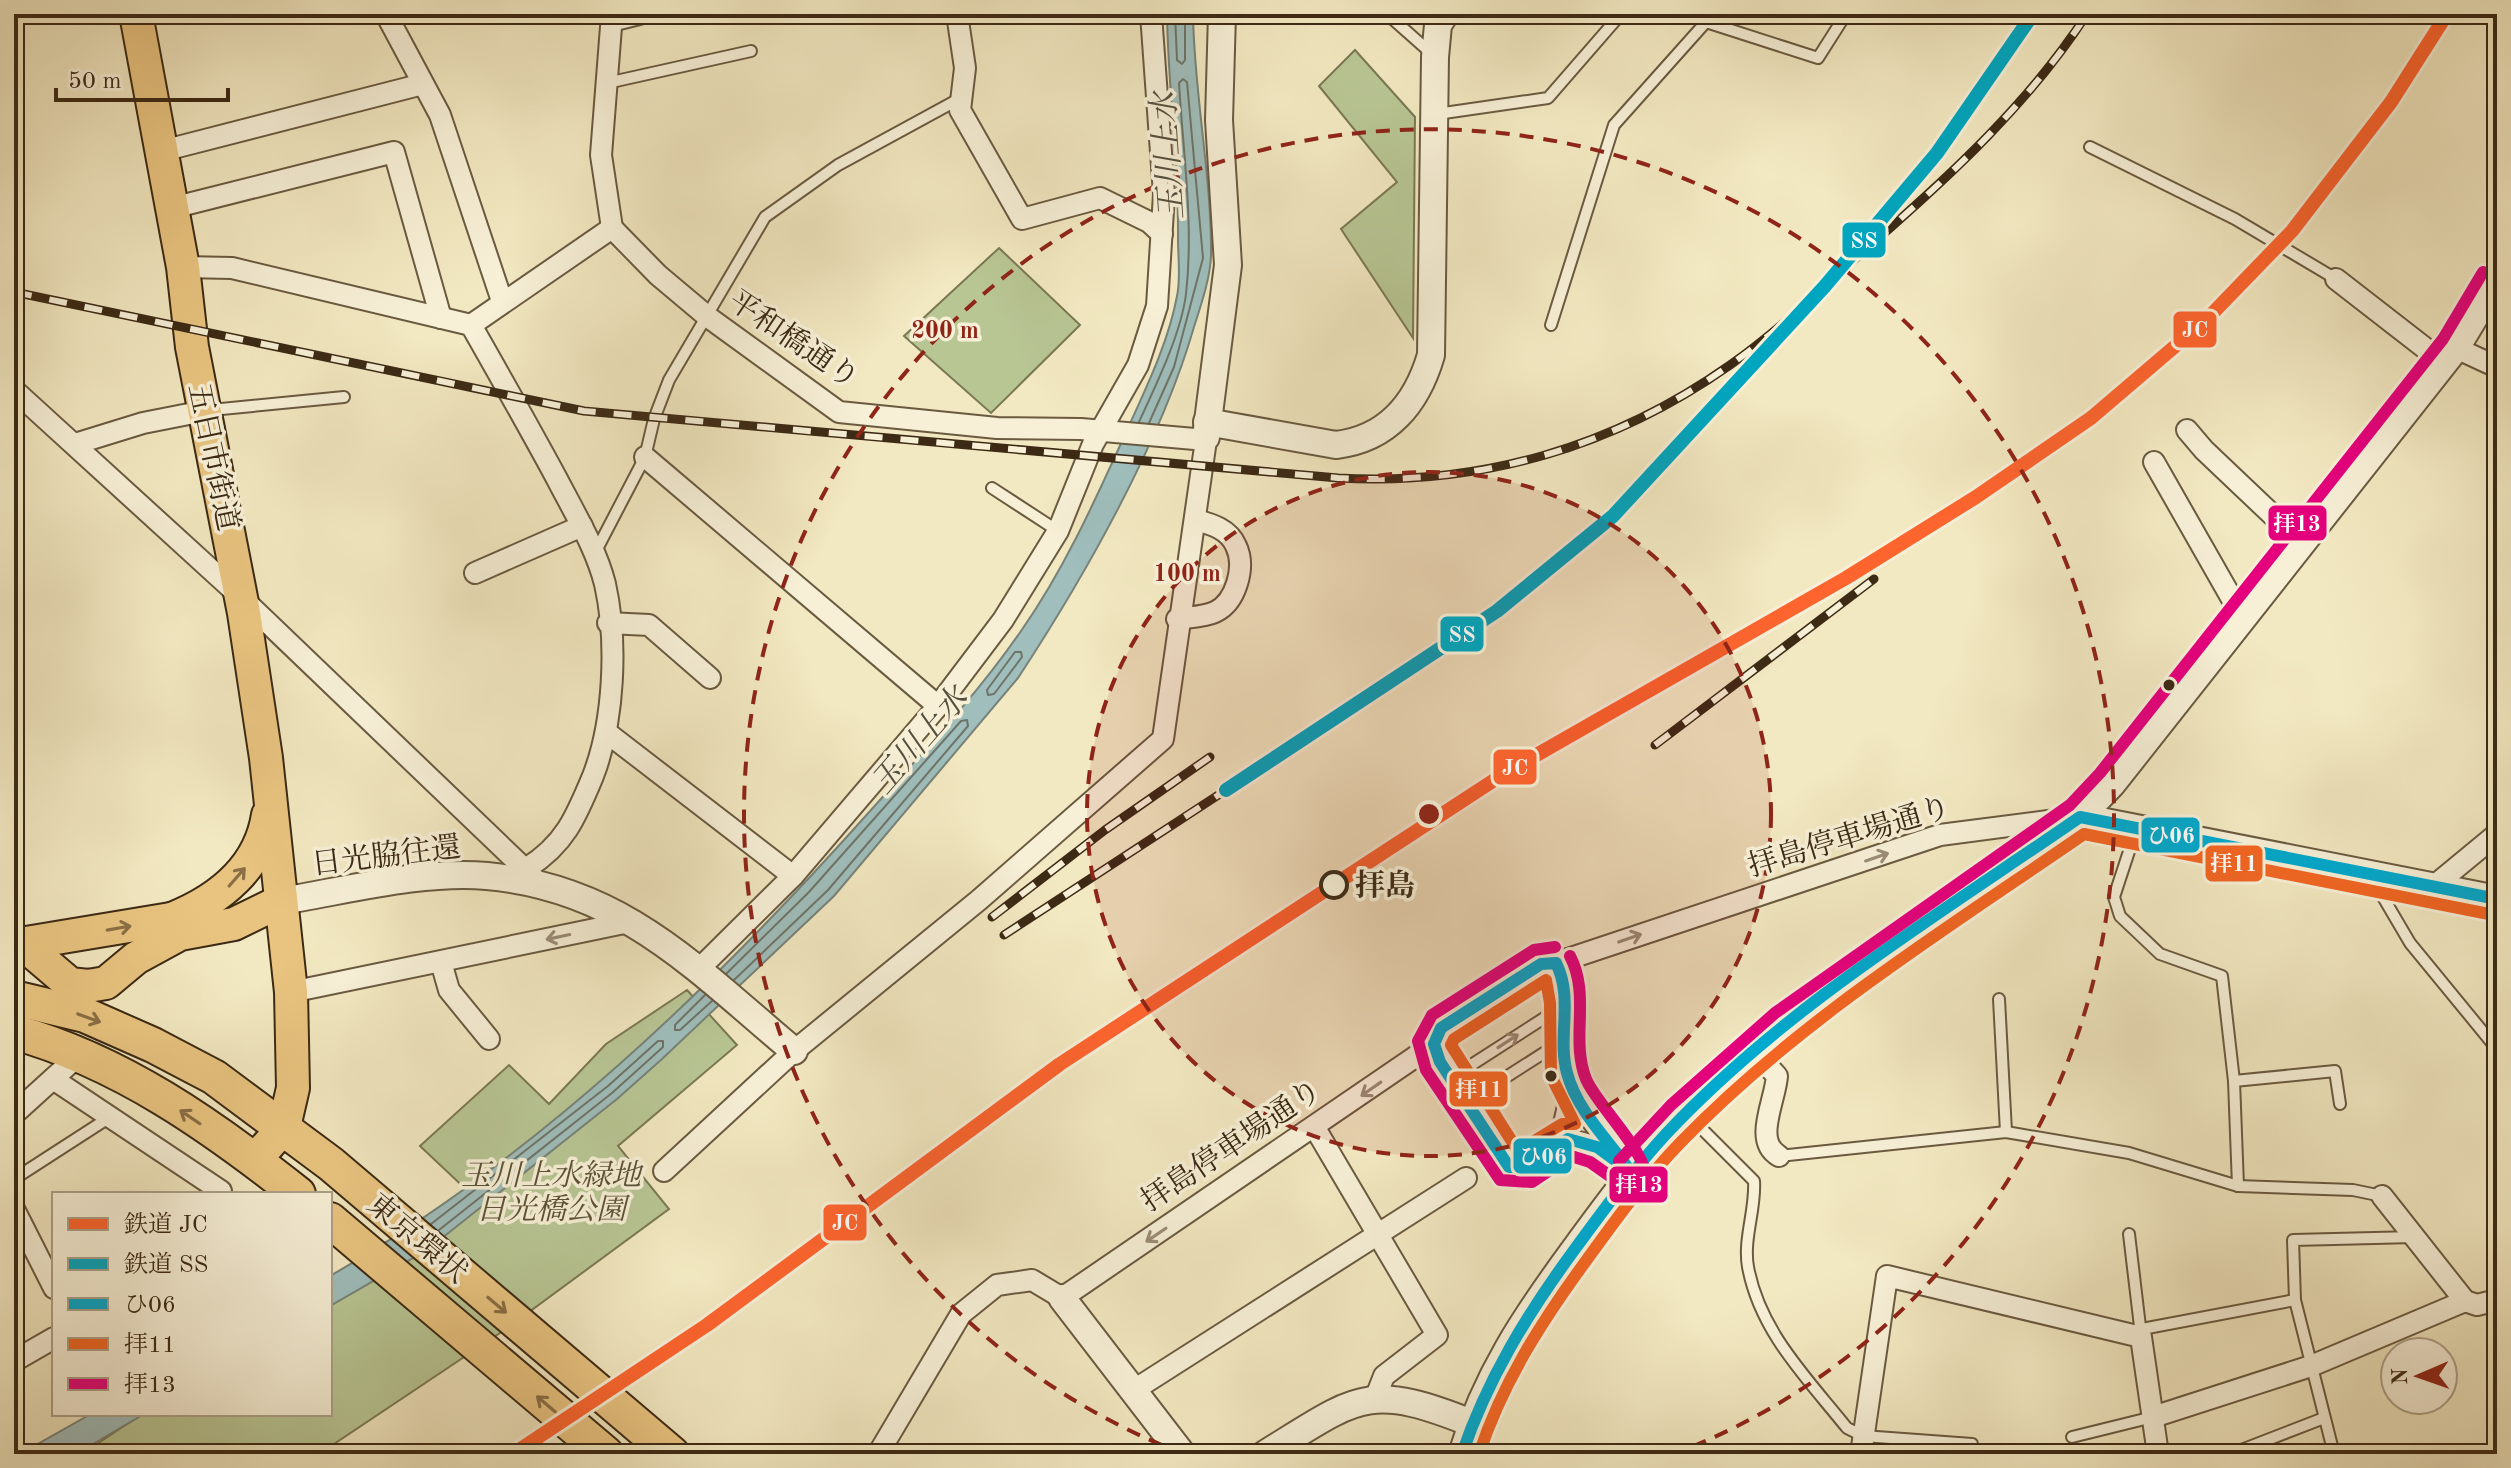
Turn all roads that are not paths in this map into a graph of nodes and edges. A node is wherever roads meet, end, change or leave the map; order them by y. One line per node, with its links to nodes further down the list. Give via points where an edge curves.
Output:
1 (136, 14): 20 (main road, 五日市街道)
2 (386, 14): 16 (street)
3 (639, 14): 11 (street)
4 (957, 14): 17 (street, via 965,68)
5 (1151, 14): 23 (street)
6 (1222, 14): 38 (street, via 1219,120 1228,265)
7 (1387, 14): 14 (lane)
8 (1445, 14): 14 (street, via 1438,25)
9 (1621, 14): 18 (lane, via 1548,98)
10 (1846, 14): 12 (lane, via 1818,58)
11 (612, 17): 15 (street)
12 (1702, 18): 31 (lane, via 1614,125)
13 (751, 51): 15 (lane)
14 (1435, 57): 18 (street)
15 (607, 83): 22 (street, via 601,155)
16 (423, 84): 20 (street); 27 (street, via 440,115)
17 (961, 98): 23 (street, via 960,110 1022,219 1100,198); 28 (lane, via 838,165 765,217)
18 (1437, 114): 38 (street, via 1431,355 1421,389 1388,426 1355,443)
19 (2090, 147): 25 (lane, via 2235,219)
20 (162, 151): 21 (main road, 五日市街道)
21 (172, 208): 24 (main road, 五日市街道); 29 (street, via 394,152)
22 (612, 228): 27 (street); 28 (street, 平和橋通り)
23 (1162, 234): 39 (street, via 1152,330)
24 (183, 267): 29 (street, via 232,268); 36 (main road, 五日市街道)
25 (2336, 279): 32 (street, via 2430,352)
26 (2497, 280): 32 (street)
27 (502, 301): 30 (street)
28 (708, 317): 39 (street, 平和橋通り, via 839,412 997,428); 41 (lane, via 669,380)
29 (441, 318): 30 (street)
30 (471, 325): 45 (street)
31 (1551, 325)
32 (2456, 348): 33 (street); 47 (street)
33 (2497, 367)
34 (14, 390): 40 (street)
35 (344, 397): 36 (lane)
36 (204, 411): 40 (street); 50 (main road, 五日市街道)
37 (2187, 430): 47 (street)
38 (1206, 431): 39 (street, 平和橋通り, via 1174,438); 44 (street)
39 (1110, 432): 46 (street)
40 (75, 444): 50 (street)
41 (645, 457): 48 (lane); 55 (street)
42 (2154, 462): 52 (street)
43 (992, 488): 46 (lane)
44 (1196, 520): 51 (street); 51 (street, via 1218,526 1236,545 1240,574 1229,602 1214,612)
45 (582, 526): 48 (street); 49 (street)
46 (1058, 531): 55 (street, via 1003,620)
47 (2303, 544): 52 (street)
48 (593, 555): 53 (street, via 605,584)
49 (475, 573)
50 (242, 598): 57 (main road, 五日市街道); 63 (street)
51 (1177, 619): 82 (street, via 1163,739 979,900)
52 (2244, 620): 58 (street)
53 (608, 623): 54 (street, via 649,625); 56 (street, via 611,706)
54 (710, 678)
55 (938, 706): 62 (street)
56 (606, 732): 62 (street); 63 (street, via 576,817)
57 (270, 804): 66 (main road, 五日市街道); 67 (main road, one-way to 57, via 210,902 242,873 266,833)
58 (2080, 817): 59 (street, 拝島停車場通り); 71 (street, 拝島停車場通り, one-way to 58, via 1940,835); 83 (street)
59 (2136, 828): 61 (street, 拝島停車場通り); 87 (lane, via 2114,897 2120,916 2160,954 2222,976)
60 (2497, 834): 64 (street)
61 (2370, 875): 64 (street, 拝島停車場通り); 81 (lane, via 2410,943)
62 (793, 876): 72 (street)
63 (533, 877): 66 (street, 日光脇往還, via 423,879); 68 (street, 日光脇往還)
64 (2434, 886): 65 (street, 拝島停車場通り)
65 (2497, 899)
66 (281, 901): 67 (main road); 69 (main road, via 234,924 180,934 136,958 106,983 88,986 70,984); 73 (main road, 五日市街道)
67 (172, 919): 69 (main road, one-way to 67)
68 (634, 921): 70 (street, one-way to 70); 72 (street, 日光脇往還)
69 (17, 942)
70 (441, 962): 73 (street); 79 (street, via 449,990)
71 (1556, 963): 76 (street, via 1566,979); 80 (street, 拝島停車場通り, via 1541,964 1441,1028)
72 (706, 974): 82 (street, 日光脇往還)
73 (291, 992): 93 (main road, 五日市街道, via 293,1088)
74 (14, 998): 93 (highway, 東京環状, one-way to 93, via 85,1015 153,1045 214,1077)
75 (1999, 999): 96 (lane)
76 (1566, 1004): 78 (street); 85 (lane, one-way to 76)
77 (14, 1032): 84 (highway)
78 (1566, 1038): 88 (street); 89 (lane)
79 (489, 1039)
80 (1434, 1044): 85 (street); 94 (street, 拝島停車場通り, one-way to 94)
81 (2497, 1049)
82 (794, 1051): 100 (street)
83 (1754, 1051): 98 (street, via 1777,1076 1764,1138); 101 (street)
84 (79, 1055): 86 (street); 99 (highway, one-way to 84, via 134,1079)
85 (1451, 1078): 89 (street)
86 (53, 1079): 91 (street); 92 (street)
87 (2234, 1081): 90 (lane, via 2335,1071); 104 (lane)
88 (1572, 1089): 97 (street); 101 (street)
89 (1467, 1102): 97 (street, via 1509,1167 1527,1167)
90 (2340, 1104)
91 (14, 1114)
92 (112, 1116): 103 (lane); 105 (street)
93 (284, 1127): 99 (main road, 五日市街道); 129 (highway, 東京環状, one-way to 129)
94 (1315, 1128): 110 (street); 114 (street, 拝島停車場通り, one-way to 114)
95 (1705, 1132): 128 (lane, via 1754,1181 1748,1265 1768,1327)
96 (2006, 1132): 98 (lane); 104 (lane, via 2129,1153)
97 (1552, 1149): 101 (street, via 1568,1139 1584,1142)
98 (1779, 1156)
99 (255, 1160): 106 (highway)
100 (664, 1171)
101 (1631, 1172): 126 (street, via 1512,1337)
102 (1466, 1178): 110 (street)
103 (14, 1179)
104 (2238, 1186): 107 (lane)
105 (219, 1192)
106 (295, 1192)
107 (2382, 1196): 112 (street)
108 (14, 1209): 113 (street)
109 (332, 1222): 130 (highway, 東京環状, one-way to 109)
110 (1379, 1234): 122 (street); 123 (street, via 1437,1335 1384,1376)
111 (2129, 1234): 118 (lane)
112 (2417, 1237): 115 (lane, via 2293,1240); 117 (street)
113 (52, 1284)
114 (1062, 1298): 122 (street); 131 (street, via 1032,1280 997,1285 961,1314)
115 (2295, 1300): 118 (lane); 121 (lane)
116 (2497, 1300): 117 (street, via 2477,1305)
117 (2465, 1301): 121 (street)
118 (2142, 1333): 124 (street); 128 (street, via 1887,1276)
119 (52, 1339): 120 (street)
120 (14, 1361)
121 (2311, 1366): 124 (street); 125 (lane)
122 (1134, 1390): 132 (street)
123 (1375, 1399): 126 (street, via 1412,1401); 133 (street, via 1337,1411)
124 (2153, 1417): 127 (lane); 136 (street)
125 (2324, 1418): 137 (lane); 138 (lane)
126 (1471, 1423): 134 (street)
127 (2072, 1437)
128 (1862, 1445): 135 (lane, via 1972,1444)
129 (669, 1451)
130 (606, 1454)
131 (878, 1454)
132 (1182, 1454)
133 (1265, 1454)
134 (1462, 1454)
135 (1974, 1454)
136 (2158, 1454)
137 (2231, 1454)
138 (2334, 1454)

